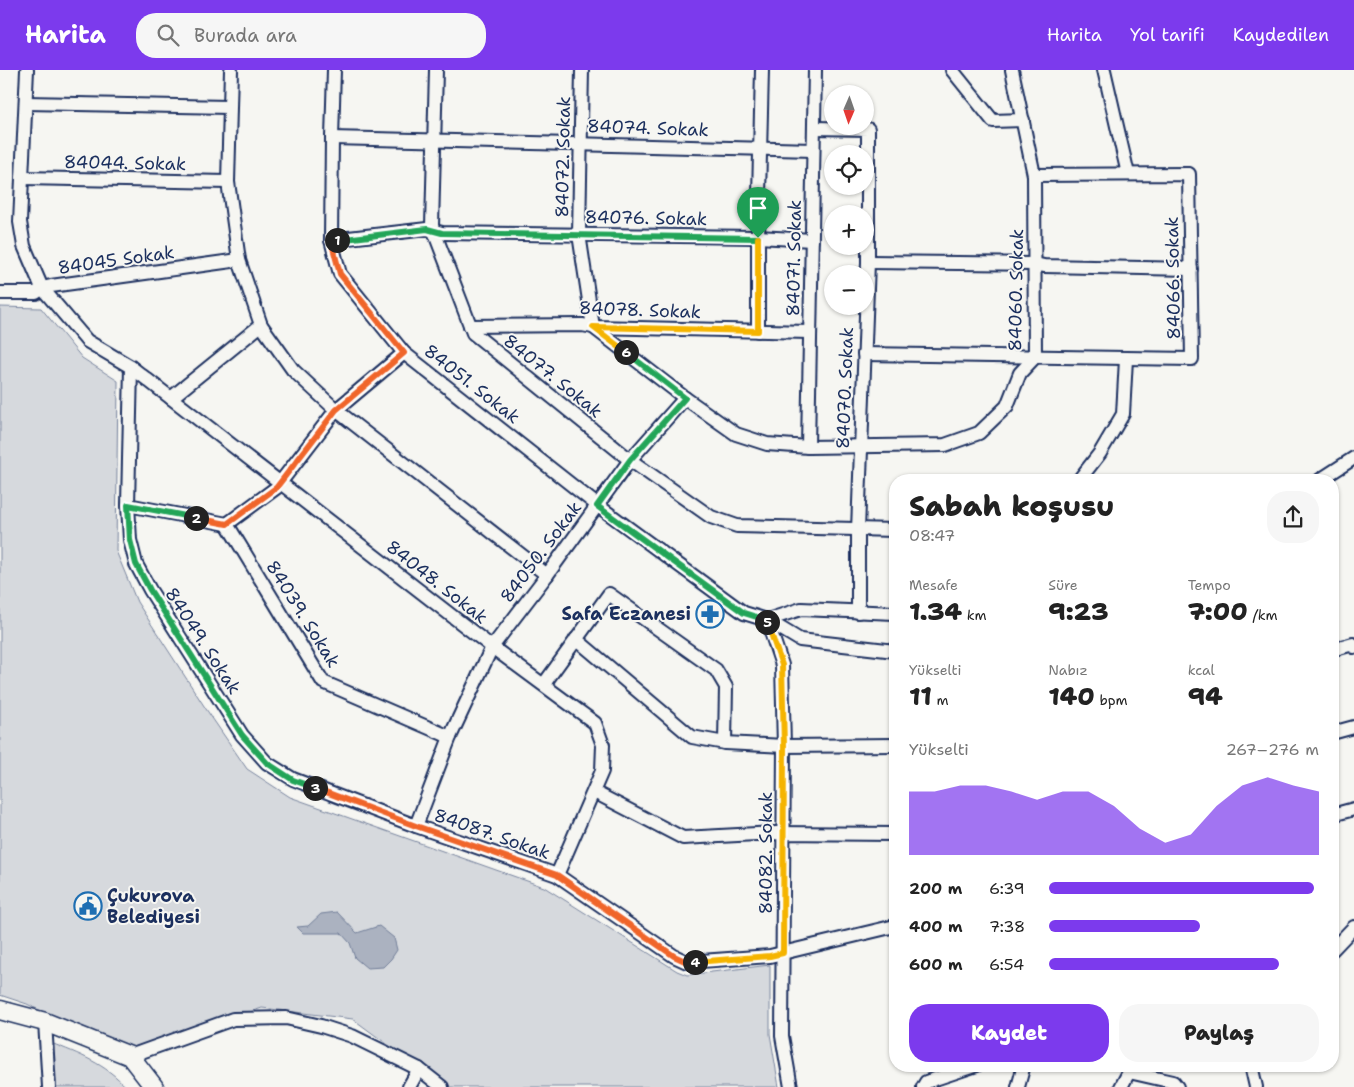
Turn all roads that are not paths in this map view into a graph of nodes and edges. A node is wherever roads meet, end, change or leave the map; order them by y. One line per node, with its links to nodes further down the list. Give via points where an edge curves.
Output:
1 (27, 70): 11 (street, 84048. Sokak)
2 (231, 70): 12 (street)
3 (334, 70): 15 (street, 84051. Sokak)
4 (436, 70): 16 (street, 84077. Sokak)
5 (582, 70): 17 (street, 84072. Sokak)
6 (762, 70): 18 (street)
7 (815, 70): 14 (street, 84071. Sokak)
8 (952, 70): 13 (street, via 993,121)
9 (1012, 70): 13 (street, 84060. Sokak)
10 (1104, 70): 20 (street)
11 (26, 103): 12 (street); 22 (street, 84048. Sokak)
12 (229, 107): 23 (street)
13 (1022, 120): 21 (street, 84060. Sokak)
14 (814, 128): 19 (street, 84071. Sokak); 30 (street, 84070. Sokak, via 868,129)
15 (332, 138): 16 (street, 84074. Sokak); 27 (street, 84051. Sokak)
16 (433, 141): 17 (street, 84074. Sokak); 24 (street, 84077. Sokak)
17 (580, 144): 18 (street, 84074. Sokak); 25 (street, 84072. Sokak)
18 (761, 149): 19 (street, 84074. Sokak); 26 (street)
19 (813, 150): 28 (street, 84071. Sokak)
20 (1128, 174): 21 (street, 84066. Sokak); 32 (street, 84066. Sokak, via 1189,174)
21 (1034, 175): 31 (street, 84060. Sokak)
22 (22, 178): 23 (street, 84044. Sokak); 33 (street, 84048. Sokak, via 20,222 24,246)
23 (228, 182): 29 (street)
24 (434, 231): 25 (street, 84076. Sokak); 27 (street, 84076. Sokak, via 427,229); 36 (street, 84077. Sokak)
25 (579, 234): 26 (street, 84076. Sokak); 37 (street, 84072. Sokak)
26 (758, 238): 28 (street, 84076. Sokak); 38 (street)
27 (331, 240): 40 (street, 84051. Sokak, via 340,274)
28 (812, 240): 39 (street, 84071. Sokak)
29 (239, 260): 33 (street, 84045 Sokak); 35 (street)
30 (868, 262): 31 (street); 41 (street, 84070. Sokak)
31 (1035, 264): 32 (street); 42 (street, 84060. Sokak)
32 (1191, 269): 43 (street, 84066. Sokak, via 1192,359)
33 (42, 288): 34 (street, 84045 Sokak, via 36,293); 44 (street, 84048. Sokak, via 87,341)
34 (0, 293)
35 (261, 325): 45 (street); 47 (street, via 293,370)
36 (470, 326): 37 (street, 84078. Sokak, via 582,324); 51 (street, 84077. Sokak, via 473,333)
37 (593, 327): 38 (street, 84078. Sokak); 46 (street)
38 (758, 331): 39 (street, 84078. Sokak)
39 (809, 332): 48 (street, 84071. Sokak)
40 (404, 353): 47 (street); 56 (street, 84051. Sokak)
41 (864, 354): 42 (street, 84066. Sokak); 49 (street, 84070. Sokak)
42 (1034, 358): 43 (street, 84066. Sokak); 49 (street, 84060. Sokak, via 1020,373 1007,406 979,433 946,446)
43 (1126, 358): 52 (street, via 1124,414)
44 (131, 367): 45 (street, 84048. Sokak); 55 (street, 84049. Sokak)
45 (171, 398): 54 (street, 84048. Sokak)
46 (685, 398): 48 (street, via 736,434 767,444); 51 (street, 84050. Sokak)
47 (336, 410): 54 (street); 60 (street)
48 (808, 446): 49 (street)
49 (861, 446): 58 (street, 84070. Sokak)
50 (1354, 458): 53 (street)
51 (630, 460): 56 (street, 84050. Sokak); 58 (street, 84077. Sokak, via 711,517 737,526)
52 (1084, 474)
53 (1329, 474)
54 (280, 482): 57 (street); 65 (street, 84048. Sokak)
55 (128, 505): 57 (street); 79 (street, 84049. Sokak, via 130,540 136,564 150,590 242,735 267,763 293,780)
56 (597, 506): 60 (street, 84050. Sokak); 63 (street, 84051. Sokak, via 744,613)
57 (227, 524): 72 (street, 84039. Sokak, via 323,682)
58 (858, 530): 59 (street, 84077. Sokak); 61 (street, 84070. Sokak)
59 (889, 530)
60 (547, 575): 65 (street, 84050. Sokak)
61 (858, 612): 62 (street); 63 (street, via 801,609)
62 (889, 613)
63 (766, 620): 68 (street, 84051. Sokak, via 800,640); 75 (street, 84082. Sokak, via 782,665)
64 (576, 640): 69 (street); 73 (street, via 692,737); 73 (street, via 609,594 716,670 726,687)
65 (492, 647): 69 (street, 84048. Sokak); 72 (street, 84050. Sokak)
66 (1354, 647): 67 (street, via 1353,644)
67 (1339, 648)
68 (889, 650)
69 (544, 684): 76 (street, 84048. Sokak, via 595,723 604,745 602,771)
70 (1354, 728): 71 (street)
71 (1339, 731)
72 (450, 737): 79 (street, 84050. Sokak)
73 (725, 743): 75 (street)
74 (889, 745): 75 (street)
75 (784, 746): 80 (street, 84082. Sokak)
76 (594, 792): 80 (street, via 683,838); 82 (street, 84048. Sokak)
77 (1354, 809): 78 (street)
78 (1339, 813)
79 (416, 826): 82 (street, 84087. Sokak)
80 (784, 834): 81 (street); 86 (street, 84082. Sokak)
81 (889, 834)
82 (557, 875): 86 (street, 84087. Sokak, via 687,962)
83 (889, 927): 86 (street, 84087. Sokak)
84 (1354, 928): 85 (street)
85 (1339, 943)
86 (783, 953): 100 (street, 84082. Sokak, via 782,1036)
87 (0, 1010): 88 (main road)
88 (45, 1022): 89 (main road); 96 (street)
89 (130, 1056): 90 (street, via 233,1019 286,1018 352,1036); 97 (main road)
90 (419, 1069): 98 (street); 99 (street)
91 (956, 1072): 101 (street, via 926,1082)
92 (1022, 1072): 102 (street)
93 (1127, 1072): 103 (street)
94 (1142, 1072): 104 (street, via 1173,1082)
95 (1253, 1072): 105 (street)
96 (49, 1087)
97 (154, 1087)
98 (409, 1087)
99 (442, 1087)
100 (791, 1087)
101 (923, 1087)
102 (1018, 1087)
103 (1121, 1087)
104 (1177, 1087)
105 (1256, 1087)

